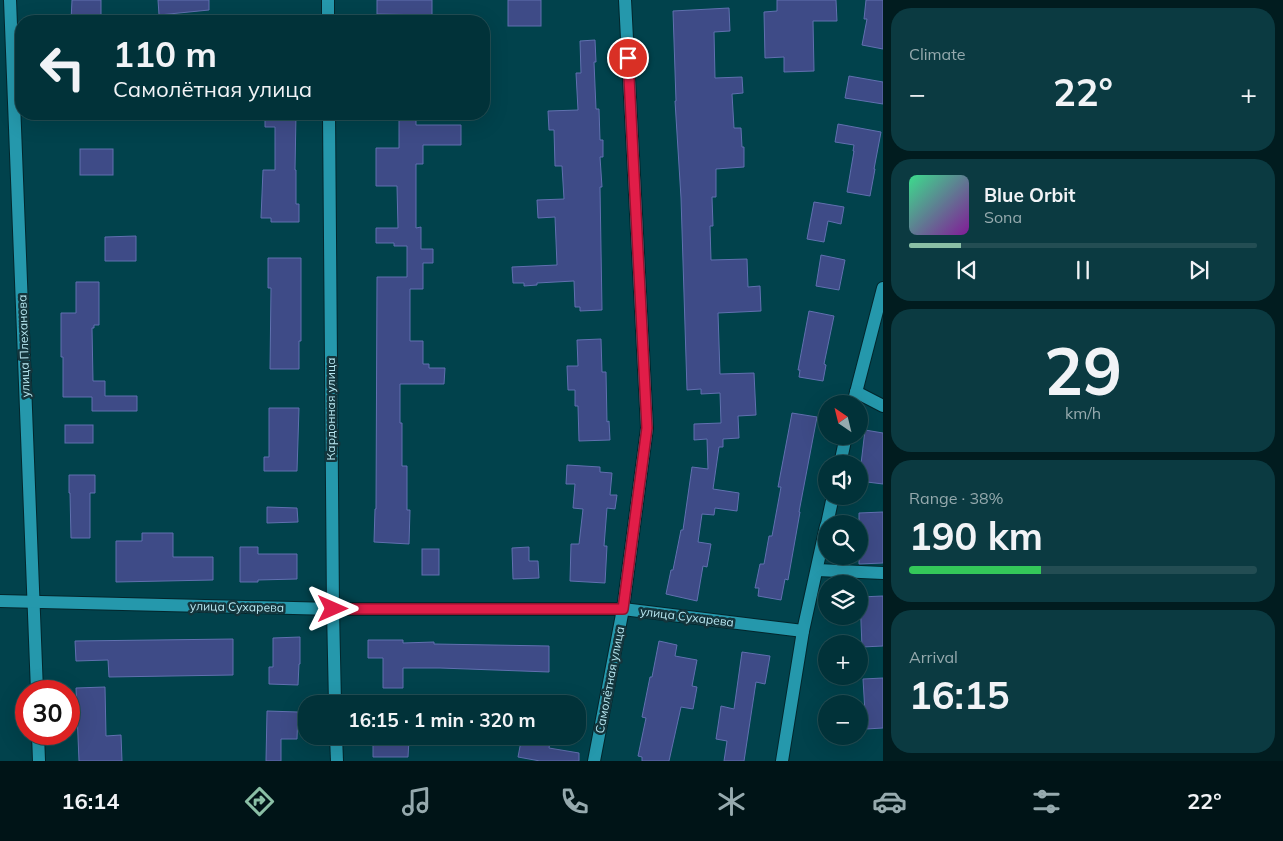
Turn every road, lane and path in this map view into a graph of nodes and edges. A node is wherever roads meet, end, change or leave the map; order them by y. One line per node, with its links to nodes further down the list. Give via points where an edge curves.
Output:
1 (10, 0): 14 (street, улица Плеханова)
2 (328, 0): 4 (street)
3 (625, 0): 16 (street, Самолётная улица, via 647,428)
4 (328, 15)
5 (329, 120): 15 (street, Кардонная улица)
6 (883, 288): 7 (street)
7 (855, 395)
8 (868, 402): 9 (street)
9 (883, 406)
10 (818, 565): 11 (street)
11 (817, 570): 12 (street); 17 (street)
12 (883, 573)
13 (0, 601): 14 (street, улица Сухарева)
14 (34, 602): 15 (street, улица Сухарева); 18 (street, улица Плеханова)
15 (333, 609): 16 (street, улица Сухарева); 19 (street, Кардонная улица)
16 (623, 609): 17 (street, улица Сухарева); 24 (street, Самолётная улица)
17 (803, 631): 25 (street)
18 (37, 680)
19 (335, 695)
20 (38, 745): 22 (street)
21 (336, 745): 23 (street)
22 (39, 761)
23 (337, 761)
24 (594, 761)
25 (782, 761)

